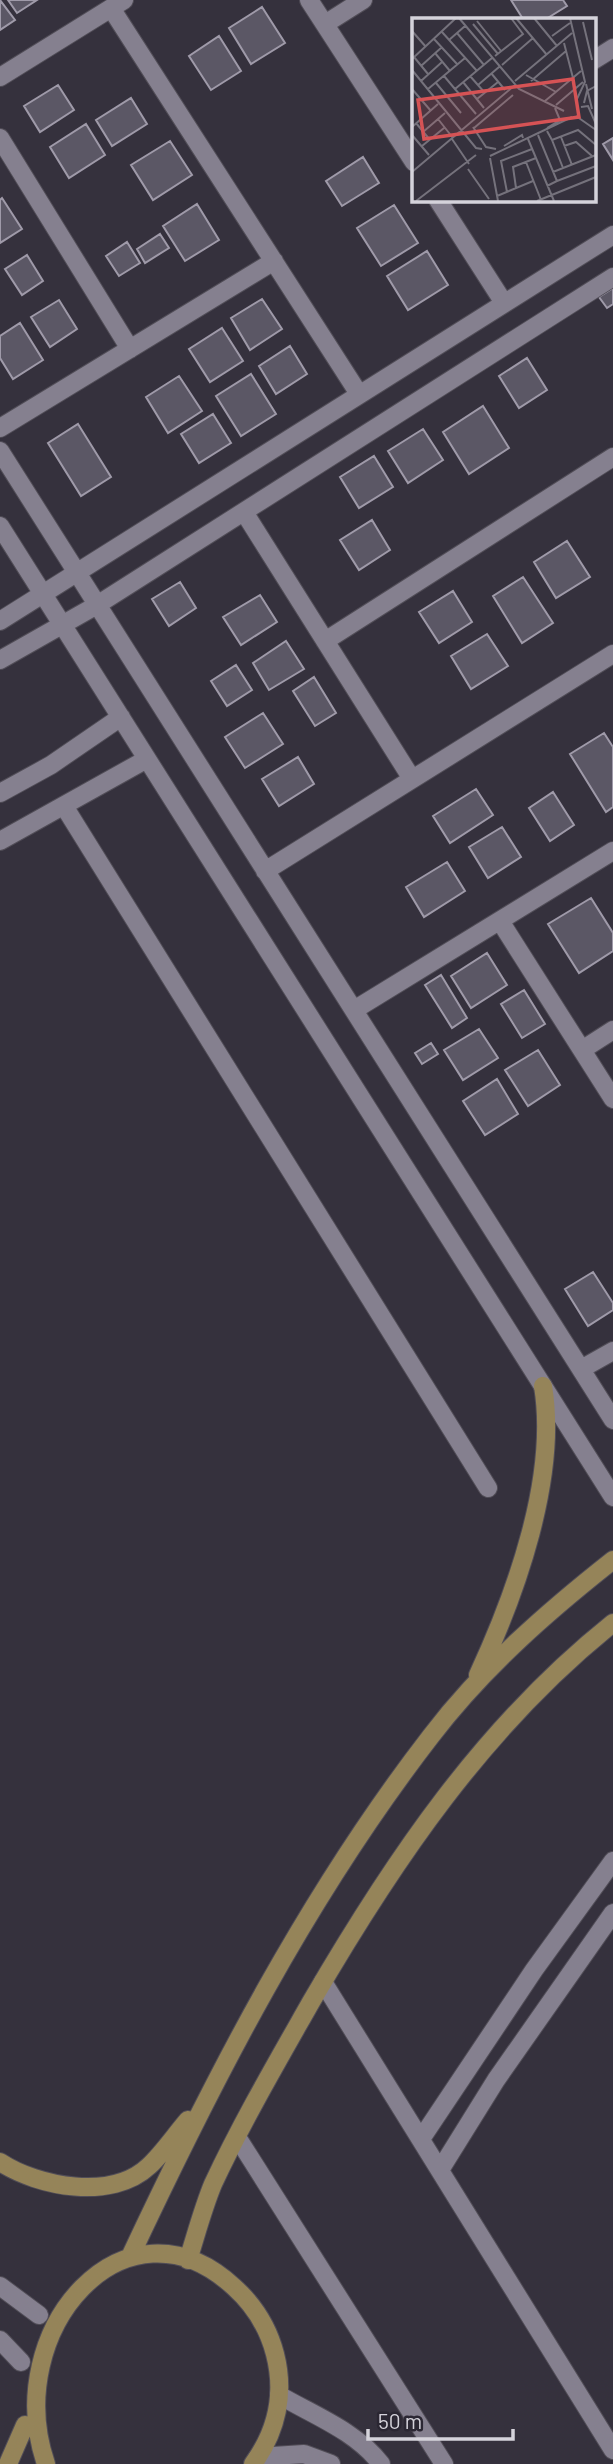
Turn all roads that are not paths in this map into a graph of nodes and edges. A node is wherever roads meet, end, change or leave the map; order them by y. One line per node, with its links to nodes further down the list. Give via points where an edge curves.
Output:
1 (309, 0): 4 (street)
2 (363, 0): 4 (street)
3 (117, 4): 7 (street); 12 (street)
4 (325, 24): 9 (street)
5 (613, 48): 6 (street)
6 (596, 59)
7 (0, 77)
8 (0, 138): 15 (street)
9 (412, 159)
10 (439, 201): 14 (street)
11 (613, 235): 14 (street)
12 (274, 261): 15 (street); 16 (street)
13 (613, 277): 20 (street)
14 (505, 303): 16 (street)
15 (130, 349): 17 (street)
16 (359, 394): 22 (street)
17 (0, 428)
18 (0, 451): 22 (street)
19 (613, 457): 27 (street)
20 (244, 512): 24 (street); 27 (street)
21 (0, 526): 23 (street)
22 (76, 572): 23 (street); 24 (street)
23 (44, 595): 25 (street); 26 (street)
24 (97, 605): 26 (street); 37 (street)
25 (0, 621)
26 (62, 624): 29 (street); 30 (street)
27 (325, 641): 32 (street)
28 (613, 654): 32 (street)
29 (0, 660)
30 (121, 717): 31 (street); 33 (street)
31 (147, 758): 34 (street); 45 (street)
32 (412, 779): 37 (street)
33 (0, 793)
34 (64, 806): 35 (street); 47 (street)
35 (0, 841)
36 (613, 852): 38 (street)
37 (265, 870): 39 (street)
38 (500, 921): 39 (street); 41 (street)
39 (354, 1010): 44 (street)
40 (613, 1030): 41 (street)
41 (582, 1049): 42 (street)
42 (613, 1098)
43 (613, 1350): 44 (street)
44 (581, 1369): 46 (street)
45 (543, 1386): 48 (street); 51 (main road, via 547,1440 538,1498 501,1625)
46 (613, 1420)
47 (488, 1488)
48 (613, 1497)
49 (613, 1560): 51 (main road, via 563,1599)
50 (613, 1623): 54 (main road, via 535,1690 468,1768 405,1849)
51 (472, 1690): 55 (main road, via 432,1734 373,1816 310,1914)
52 (613, 1861): 57 (street)
53 (613, 1913): 59 (street, via 496,2080)
54 (323, 1982): 56 (main road); 57 (street)
55 (206, 2099): 58 (main road, via 148,2168 112,2185 77,2187 36,2181); 60 (main road)
56 (237, 2137): 61 (main road, via 212,2187); 75 (street)
57 (421, 2139): 59 (street)
58 (0, 2162)
59 (440, 2170): 69 (street)
60 (130, 2257): 61 (main road, via 150,2254); 63 (main road, via 107,2261 68,2282)
61 (188, 2260): 66 (main road, via 223,2276 251,2302 271,2335 280,2373)
62 (0, 2287): 63 (street)
63 (39, 2315): 65 (main road)
64 (0, 2340): 65 (street)
65 (24, 2354)
66 (279, 2395): 70 (main road, via 278,2412); 74 (street, via 345,2431)
67 (19, 2399): 68 (main road)
68 (25, 2425): 71 (main road); 72 (main road)
69 (613, 2450)
70 (256, 2460): 73 (street, via 304,2454)
71 (8, 2464)
72 (46, 2464)
73 (331, 2464)
74 (381, 2464)
75 (444, 2464)

